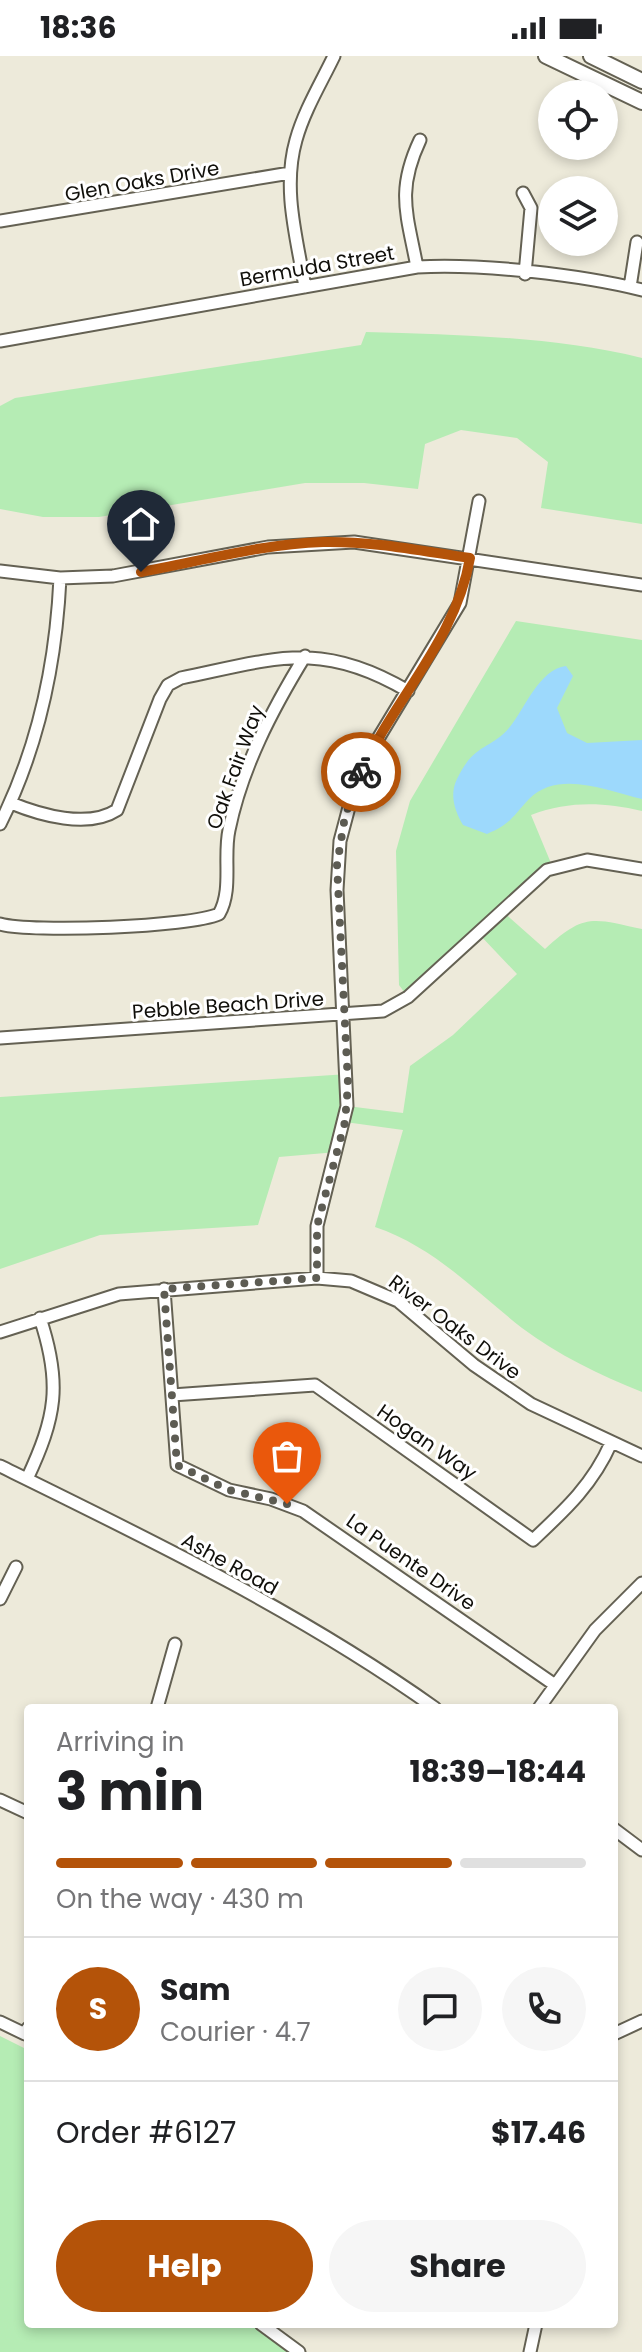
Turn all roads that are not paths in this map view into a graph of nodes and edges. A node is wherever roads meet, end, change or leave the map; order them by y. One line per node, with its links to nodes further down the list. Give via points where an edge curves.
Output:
1 (334, 56): 7 (street, via 303,121)
2 (546, 56): 5 (main road)
3 (591, 56): 4 (main road)
4 (642, 81)
5 (642, 102)
6 (420, 140): 11 (street, via 404,188)
7 (290, 173): 9 (street, Glen Oaks Drive); 13 (street)
8 (523, 193): 12 (street, via 531,208)
9 (0, 221)
10 (637, 242): 14 (street)
11 (417, 267): 12 (street, Bermuda Street); 13 (street, Bermuda Street)
12 (525, 274): 14 (street, Bermuda Street)
13 (305, 287): 15 (street, Bermuda Street)
14 (636, 289)
15 (0, 341)
16 (479, 501): 17 (street)
17 (470, 558): 19 (street, via 325,542 268,547 141,572); 20 (street); 22 (street, via 454,617)
18 (0, 571): 19 (street)
19 (60, 578): 23 (street, via 47,693)
20 (642, 585)
21 (305, 656): 22 (street, via 363,667); 23 (street, via 195,675 168,685 124,798 106,817 49,816); 26 (street, Oak Fair Way, via 264,726 235,808 226,846 227,895 219,914 192,921 35,929)
22 (408, 691): 27 (street, via 362,769 340,841 337,890)
23 (11, 803): 24 (street)
24 (0, 824)
25 (642, 869): 27 (street, Pebble Beach Drive, via 587,860 547,870 408,997 383,1011)
26 (0, 924)
27 (344, 1016): 28 (street, Pebble Beach Drive); 29 (street, via 347,1106 317,1226)
28 (0, 1038)
29 (317, 1278): 30 (street, River Oaks Drive); 34 (street, River Oaks Drive, via 351,1281 385,1293 502,1386)
30 (164, 1289): 31 (street, River Oaks Drive, via 108,1296); 33 (street, La Puente Drive)
31 (40, 1318): 32 (street, River Oaks Drive); 37 (street, via 54,1365 54,1402 46,1437)
32 (0, 1332)
33 (172, 1395): 34 (street, Hogan Way, via 315,1385 533,1540 583,1493); 42 (street, La Puente Drive, via 177,1465 229,1490 303,1511)
34 (611, 1443): 35 (street, River Oaks Drive)
35 (642, 1456)
36 (0, 1466): 37 (street, Ashe Road)
37 (27, 1479): 44 (street, Ashe Road, via 359,1654)
38 (16, 1567): 40 (street)
39 (642, 1583): 42 (street, via 595,1630)
40 (0, 1599)
41 (175, 1644): 43 (street)
42 (555, 1685): 45 (street)
43 (158, 1704)
44 (429, 1704)
45 (542, 1704)
46 (0, 1800): 47 (street)
47 (24, 1811)
48 (618, 1832): 49 (street)
49 (642, 1850)
50 (642, 2021): 53 (street)
51 (0, 2022): 52 (street)
52 (24, 2030)
53 (618, 2032)
54 (266, 2328): 56 (street)
55 (535, 2328): 57 (street)
56 (299, 2352)
57 (530, 2352)

